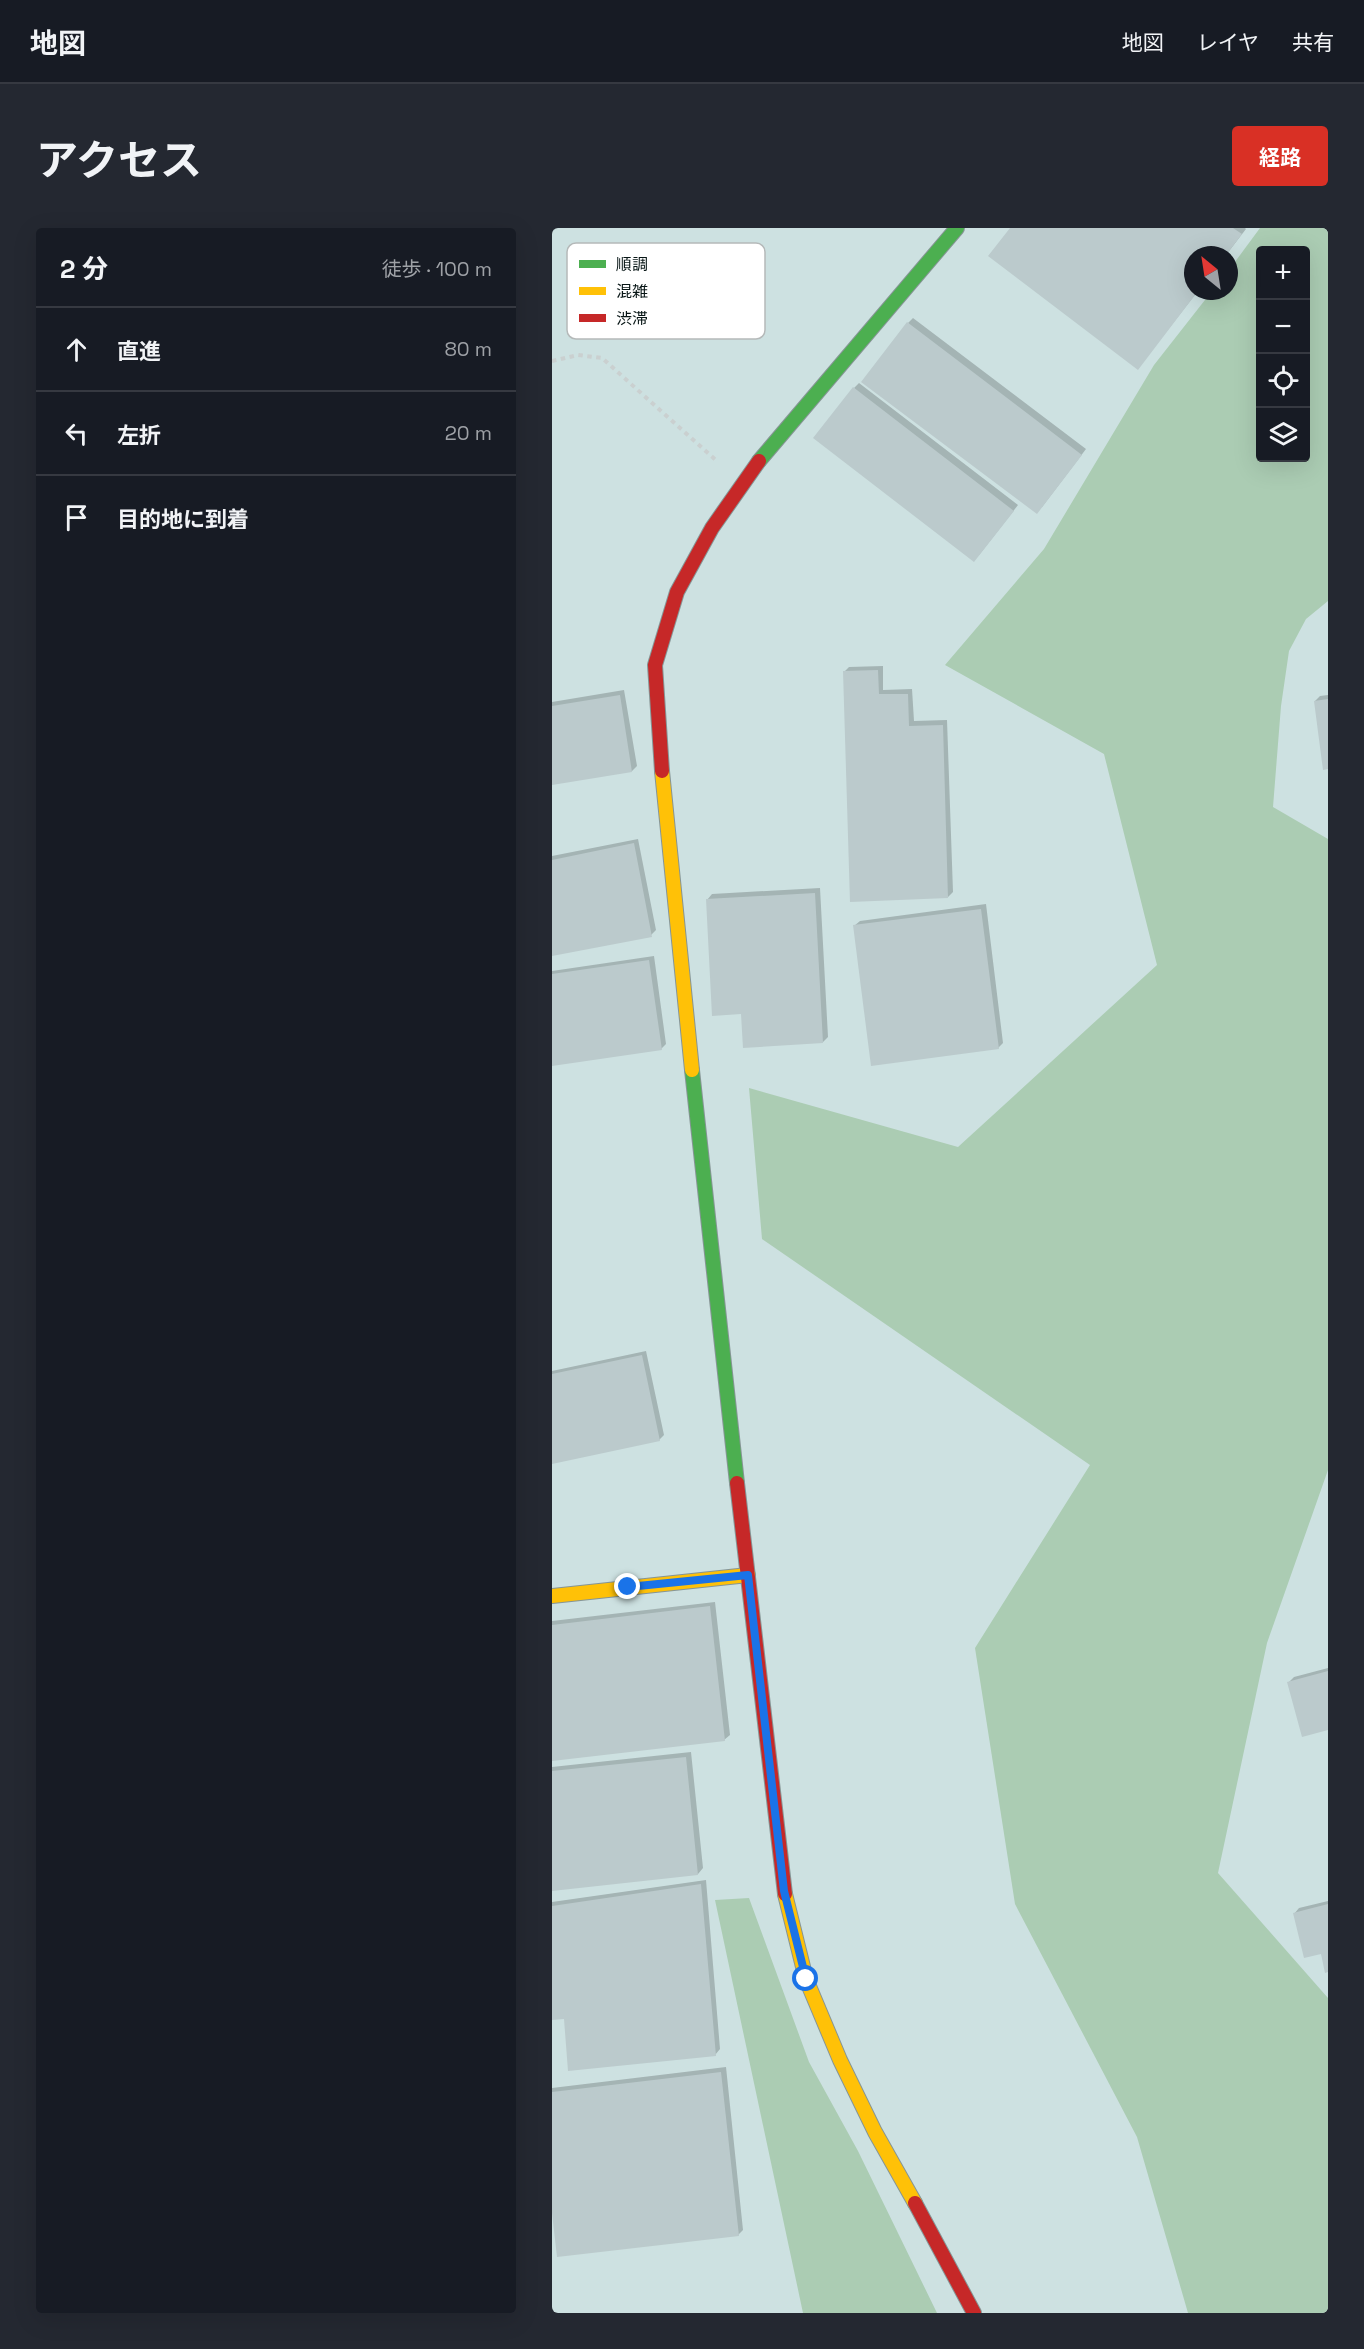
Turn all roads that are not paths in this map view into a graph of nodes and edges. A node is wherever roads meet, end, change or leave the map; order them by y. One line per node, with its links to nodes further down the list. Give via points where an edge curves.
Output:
1 (957, 228): 2 (street, via 761,458 712,528 677,592 655,665 668,836)
2 (748, 1575): 3 (street); 4 (street, via 784,1891 806,1979 875,2132)
3 (552, 1596)
4 (974, 2313)

